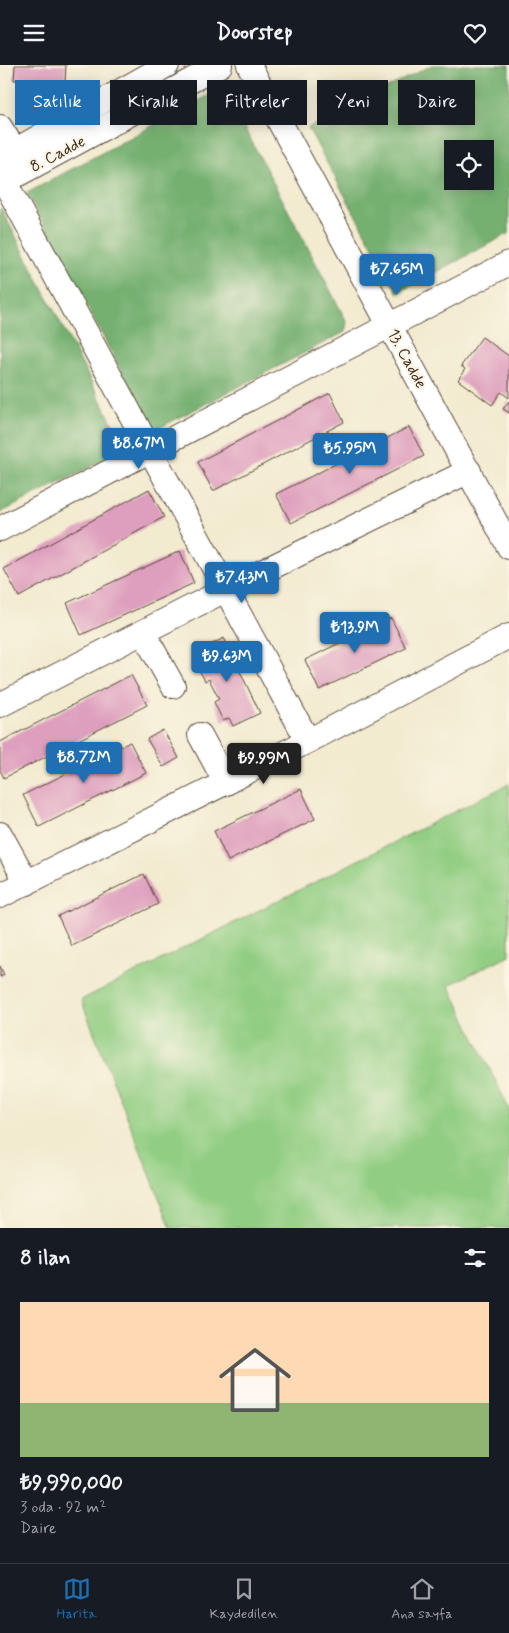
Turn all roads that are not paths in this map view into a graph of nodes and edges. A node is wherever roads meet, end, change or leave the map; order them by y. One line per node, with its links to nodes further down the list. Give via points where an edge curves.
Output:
1 (167, 65): 5 (street, 8. Cadde)
2 (220, 65): 5 (street, 8. Cadde)
3 (248, 65): 7 (street, 13. Cadde)
4 (0, 127): 5 (street)
5 (5, 169): 8 (street)
6 (509, 263): 7 (street)
7 (390, 324): 8 (street); 9 (street, 13. Cadde)
8 (150, 450): 10 (street); 12 (street)
9 (469, 471): 11 (street, 13. Cadde); 12 (street)
10 (0, 529)
11 (509, 547)
12 (228, 589): 13 (street); 18 (street)
13 (144, 632): 15 (street); 16 (street)
14 (509, 636): 18 (street)
15 (173, 686)
16 (0, 705)
17 (200, 735): 19 (street)
18 (308, 741): 19 (street)
19 (226, 783): 21 (street)
20 (0, 834): 21 (street)
21 (27, 883): 22 (street)
22 (0, 896)

